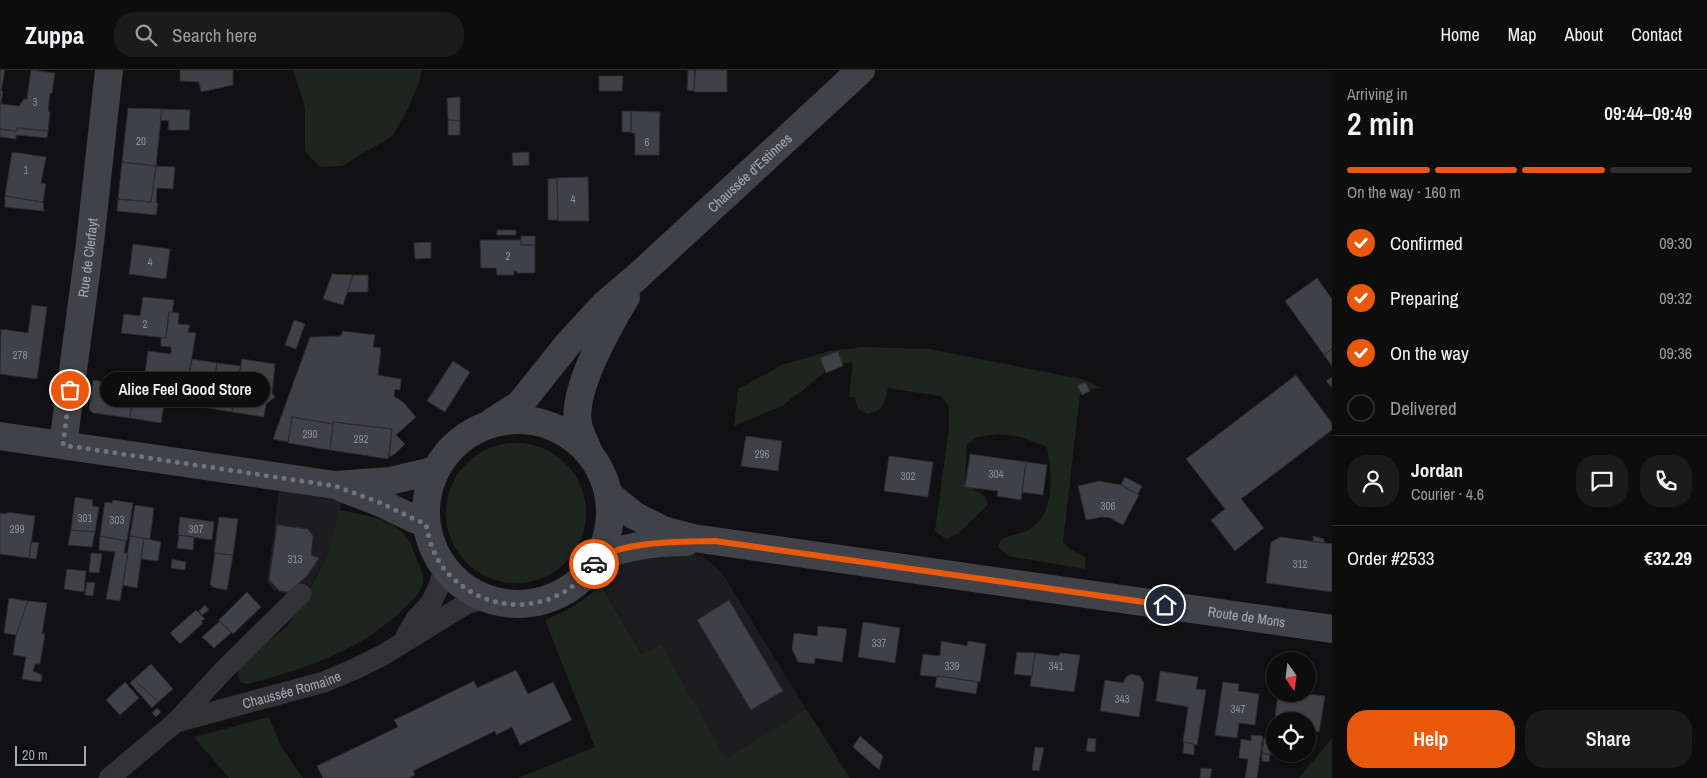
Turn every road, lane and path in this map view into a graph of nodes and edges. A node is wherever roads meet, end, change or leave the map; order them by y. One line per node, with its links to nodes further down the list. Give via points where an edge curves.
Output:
1 (109, 70): 6 (main road, Rue de Clerfayt)
2 (861, 70): 3 (main road, Chaussée d'Estinnes)
3 (638, 276): 4 (main road, Chaussée d'Estinnes, via 604,305 568,344 520,404); 7 (main road, Chaussée d'Estinnes, via 598,348 581,393 578,424)
4 (487, 425): 7 (main road, via 514,420 543,423 568,434); 8 (main road, Chaussée d'Estinnes, via 457,443)
5 (0, 436): 6 (main road)
6 (63, 445): 9 (main road)
7 (590, 453): 10 (main road, via 605,480)
8 (436, 470): 9 (main road, via 390,481); 11 (main road, Chaussée d'Estinnes, via 425,505)
9 (335, 486): 11 (main road)
10 (609, 495): 12 (main road, Route de Mons, via 635,516 664,530); 13 (main road, Chaussée d'Estinnes, via 609,526)
11 (426, 524): 14 (main road, Chaussée d'Estinnes, via 429,539)
12 (715, 541): 13 (main road, Route de Mons, via 639,545); 17 (main road, Route de Mons)
13 (598, 558): 16 (main road, Chaussée d'Estinnes, via 574,586 540,603 502,604)
14 (444, 569): 16 (main road, Chaussée d'Estinnes, via 462,586); 18 (street, Chaussée Romaine, via 431,603)
15 (301, 594): 19 (street, Chaussée Romaine)
16 (484, 598): 18 (street, Chaussée Romaine, via 466,604)
17 (1332, 629)
18 (401, 642): 19 (street, Chaussée Romaine, via 383,655 324,682)
19 (176, 722): 20 (street, Chaussée Romaine)
20 (109, 778)

